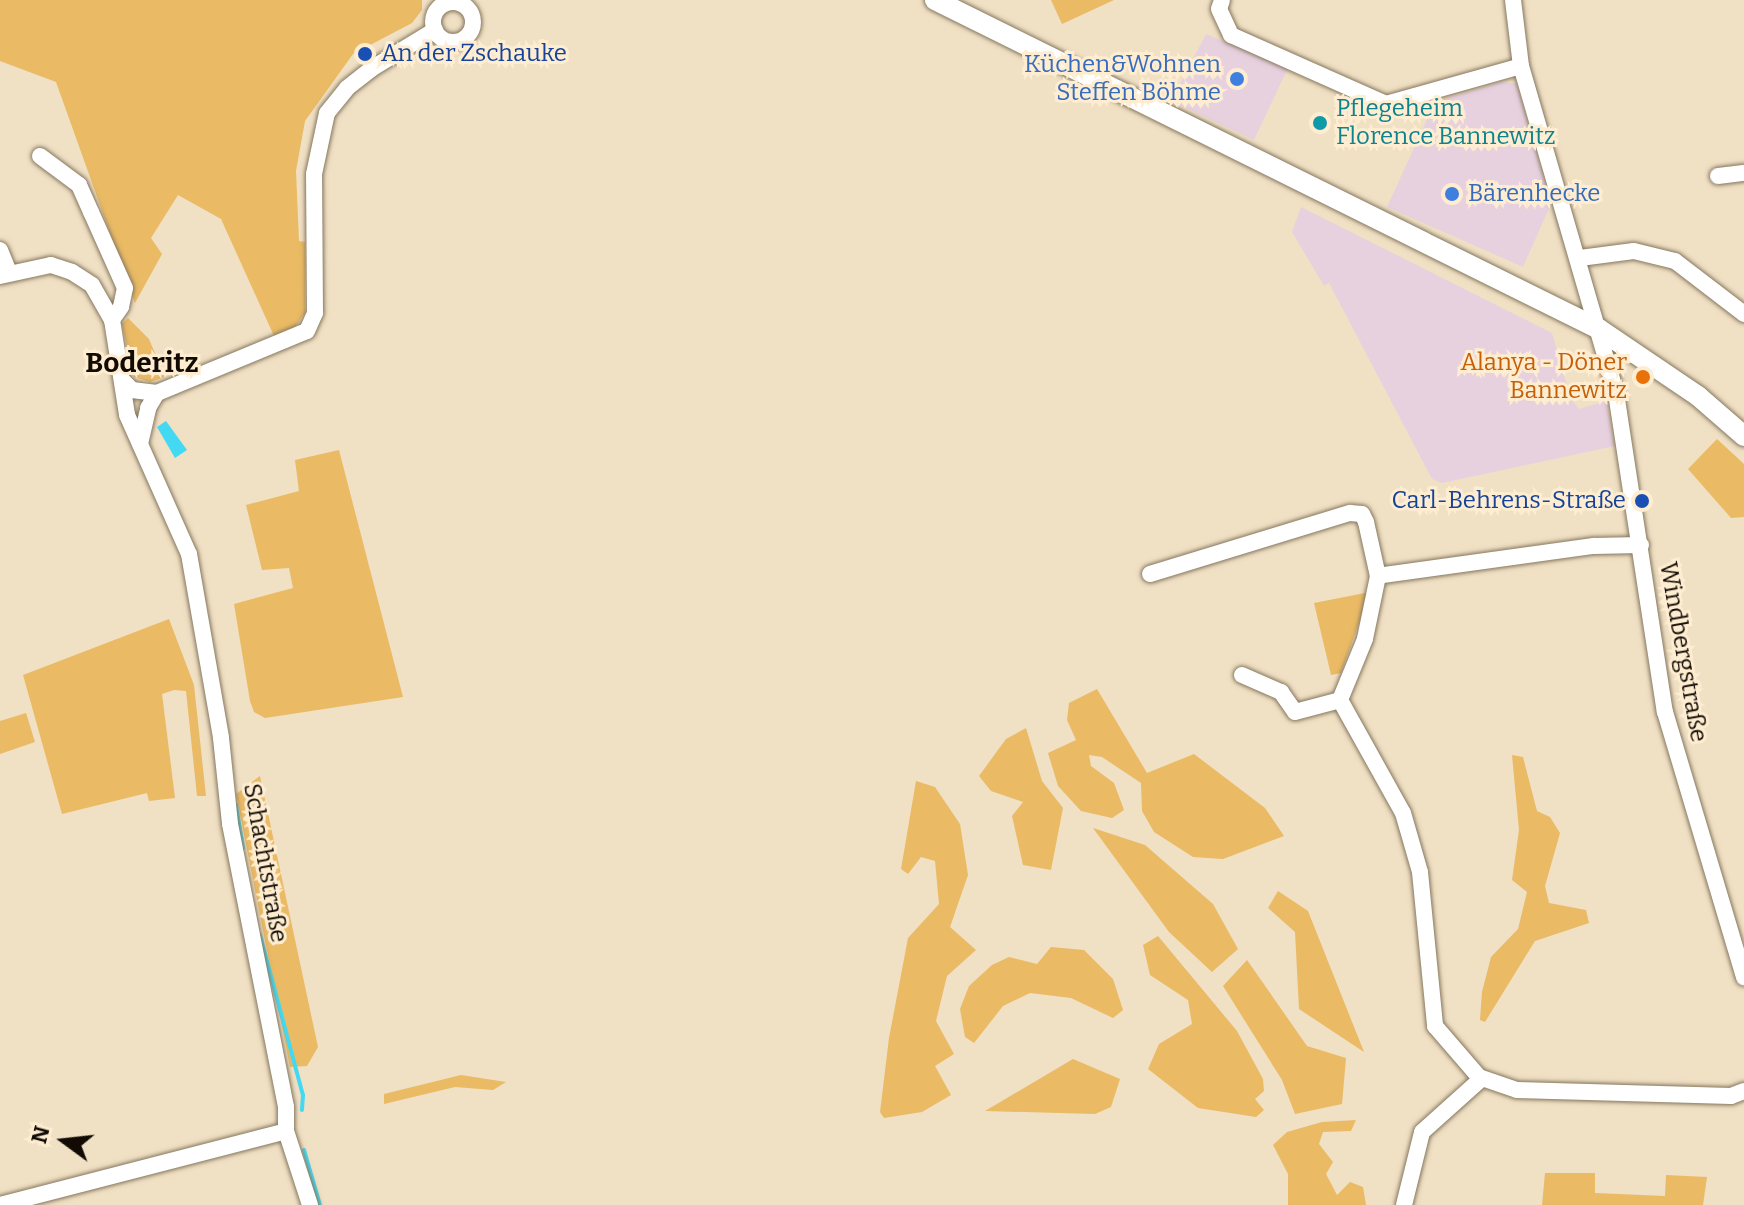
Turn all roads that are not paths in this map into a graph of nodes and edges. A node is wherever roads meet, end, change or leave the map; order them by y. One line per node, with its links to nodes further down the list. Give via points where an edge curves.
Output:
1 (935, 0): 16 (main road)
2 (1222, 0): 7 (street, via 1219,9 1231,35 1386,104)
3 (1513, 0): 7 (street, Windbergstraße)
4 (442, 2): 5 (street); 6 (street, via 434,16)
5 (474, 4): 6 (street, via 467,37 453,42)
6 (435, 30): 18 (street, via 347,88 324,121 314,174 312,323 299,336)
7 (1521, 66): 12 (street, Windbergstraße)
8 (40, 156): 15 (street, via 79,185 125,288)
9 (1744, 173): 10 (street)
10 (1718, 176)
11 (0, 250): 13 (street)
12 (1580, 258): 14 (street, via 1634,251 1675,261); 16 (street, Windbergstraße)
13 (5, 274): 15 (street, via 51,265 72,272 92,285)
14 (1744, 314)
15 (112, 320): 17 (street, Schachtstraße)
16 (1599, 329): 19 (main road, via 1698,396); 21 (street, Windbergstraße, via 1628,447)
17 (123, 381): 18 (street, via 132,390); 20 (street, Schachtstraße, via 127,415)
18 (157, 393): 20 (street)
19 (1744, 436)
20 (140, 444): 29 (street, Schachtstraße, via 189,554 221,738 230,824 286,1107)
21 (1641, 545): 23 (street, via 1593,546); 26 (street, Windbergstraße, via 1665,712)
22 (1150, 574): 23 (street, via 1350,513 1362,514 1366,522)
23 (1378, 576): 25 (street, via 1365,639)
24 (1242, 675): 25 (street, via 1281,692 1295,712)
25 (1340, 700): 27 (street, via 1403,813 1420,872 1435,1026)
26 (1744, 977)
27 (1481, 1079): 28 (street, via 1499,1088 1731,1096); 32 (street, via 1422,1132)
28 (1744, 1091)
29 (286, 1131): 30 (street); 31 (street, Schachtstraße)
30 (0, 1205)
31 (310, 1205)
32 (1404, 1205)

